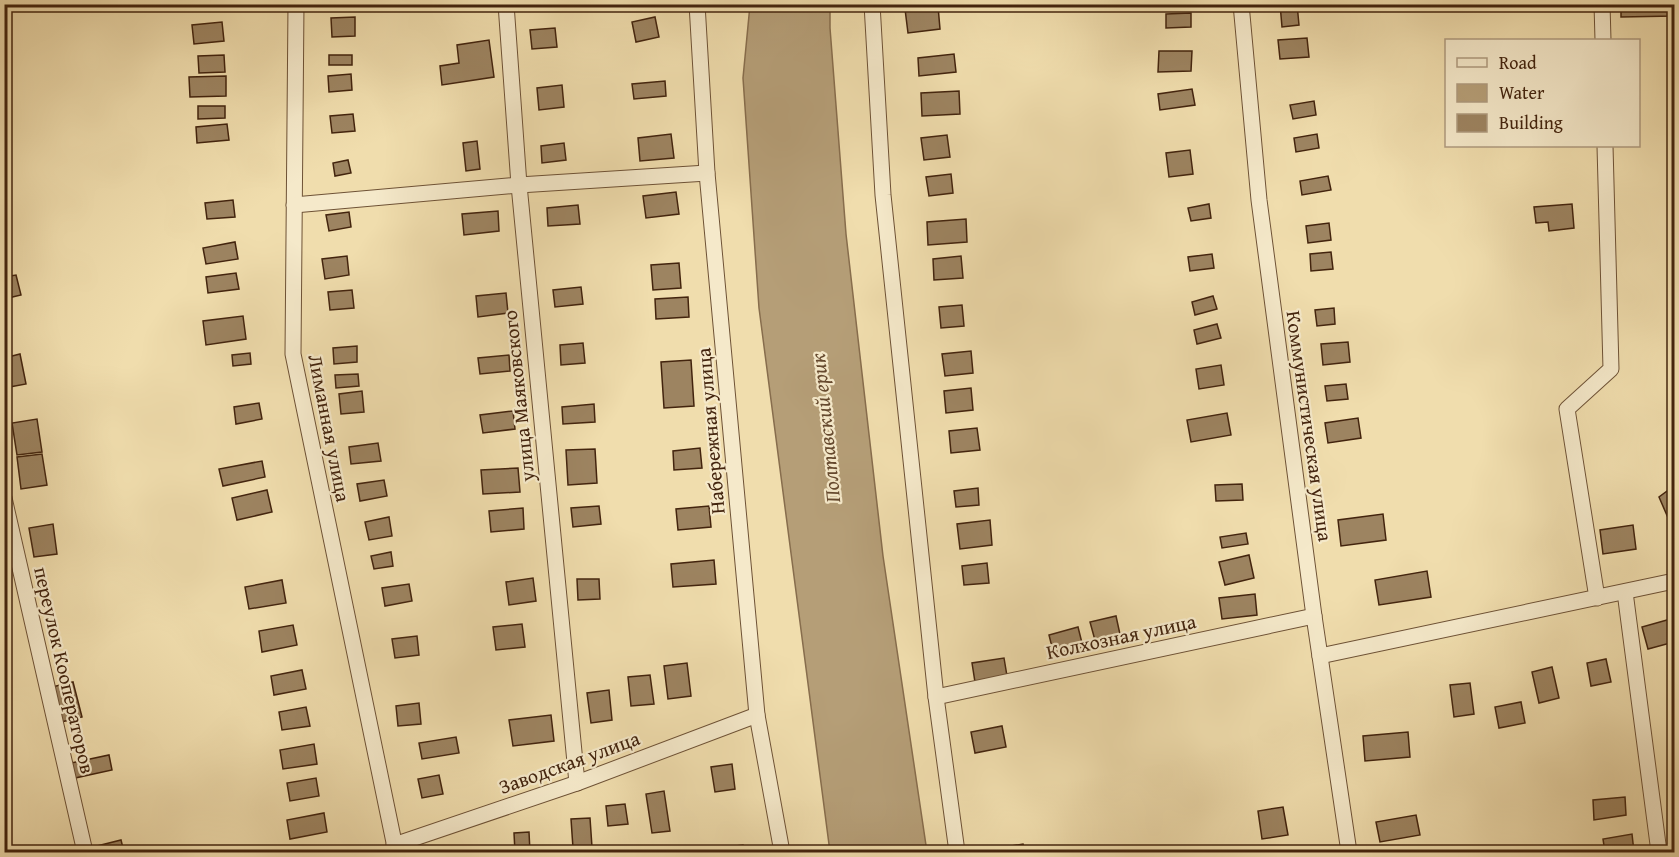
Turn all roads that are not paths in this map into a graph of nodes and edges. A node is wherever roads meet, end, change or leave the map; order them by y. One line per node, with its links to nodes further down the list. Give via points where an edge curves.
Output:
1 (296, 4): 11 (street, Лиманная улица)
2 (506, 4): 10 (street, улица Маяковского)
3 (696, 4): 9 (street, Набережная улица)
4 (872, 4): 18 (street, via 883,195)
5 (1242, 4): 16 (street, Коммунистическая улица, via 1259,200)
6 (1602, 4): 7 (street)
7 (1603, 39)
8 (1605, 147): 15 (street, via 1611,369 1567,409)
9 (707, 173): 10 (street); 19 (street, Набережная улица)
10 (519, 185): 11 (street); 20 (street, улица Маяковского)
11 (294, 205): 21 (street, Лиманная улица, via 293,354)
12 (4, 498): 22 (street, переулок Кооператоров)
13 (1674, 581): 14 (street)
14 (1625, 592): 15 (street); 26 (street)
15 (1597, 598): 17 (street)
16 (1314, 616): 17 (street, Коммунистическая улица); 18 (street, Колхозная улица)
17 (1320, 656): 25 (street, Коммунистическая улица)
18 (936, 697): 24 (street)
19 (757, 715): 20 (street, Заводская улица); 23 (street, Набережная улица)
20 (577, 783): 21 (street, Заводская улица)
21 (395, 849)
22 (85, 852)
23 (782, 852)
24 (957, 852)
25 (1349, 852)
26 (1659, 852)

